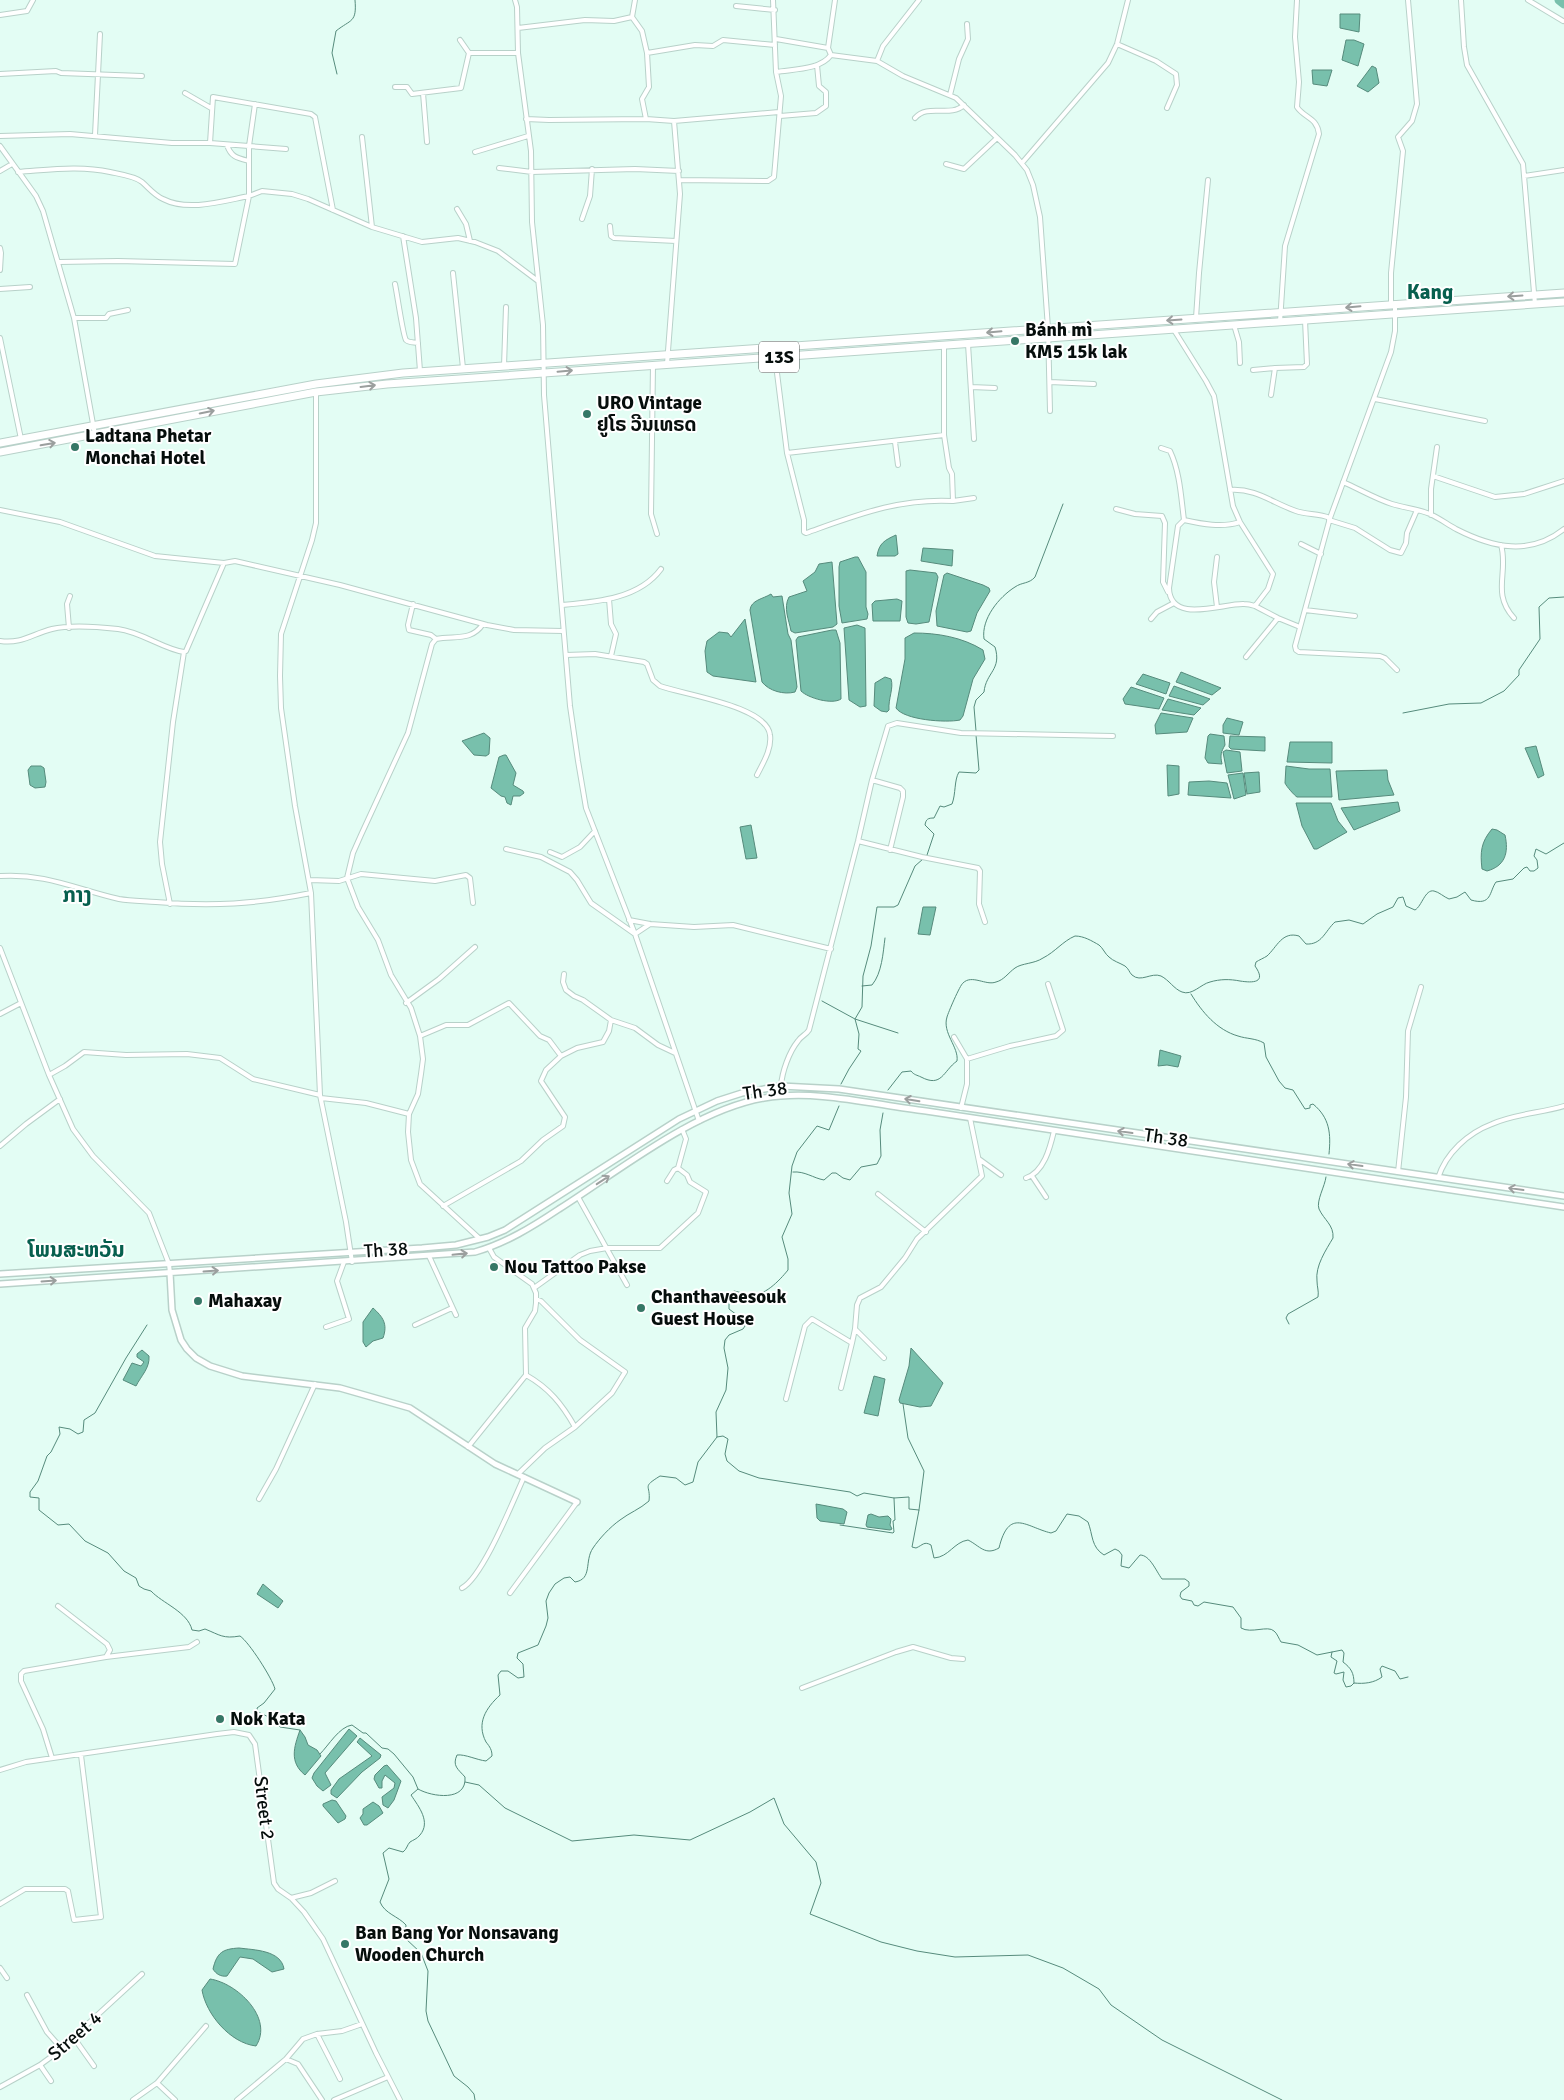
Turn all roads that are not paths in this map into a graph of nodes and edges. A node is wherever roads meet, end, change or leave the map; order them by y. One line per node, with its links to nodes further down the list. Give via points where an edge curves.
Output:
1 (33, 0): 14 (street, via 27,10)
2 (515, 0): 18 (street)
3 (635, 0): 15 (street)
4 (773, 0): 13 (street)
5 (835, 0): 24 (street)
6 (919, 0): 29 (street, via 882,46)
7 (1128, 0): 22 (street)
8 (1297, 0): 99 (street, via 1295,37 1299,82 1296,107 1317,124 1319,134 1285,246)
9 (1408, 0): 94 (street, via 1417,104 1412,121 1398,137 1403,152 1390,273)
10 (1461, 0): 71 (street, via 1467,65 1522,161)
11 (1528, 0): 16 (street)
12 (736, 6): 13 (street)
13 (774, 10): 20 (street)
14 (0, 15)
15 (632, 16): 18 (street, via 614,21 585,20); 27 (street, via 642,31)
16 (1563, 21)
17 (967, 24): 38 (street, via 968,39)
18 (518, 28): 26 (street)
19 (100, 34): 33 (street)
20 (776, 39): 23 (street); 24 (street)
21 (460, 40): 25 (street)
22 (1117, 44): 42 (street, via 1156,61 1176,74 1177,85); 61 (street, via 1108,62)
23 (775, 45): 27 (street, via 724,40 713,46 695,45); 31 (street)
24 (828, 48): 28 (street)
25 (469, 53): 26 (street); 37 (street, via 461,88)
26 (518, 53): 44 (street)
27 (647, 53): 46 (street, via 649,87 642,99)
28 (831, 55): 29 (street); 30 (street)
29 (877, 61): 38 (street)
30 (818, 65): 31 (street); 43 (street, via 818,86 828,96 826,106 816,113)
31 (776, 72): 43 (street, via 781,96)
32 (0, 74): 33 (street, via 56,71 61,74)
33 (99, 75): 34 (street); 48 (street)
34 (142, 76)
35 (395, 87): 37 (street, via 406,87 412,94)
36 (185, 93): 41 (street)
37 (423, 93): 53 (street)
38 (950, 95): 40 (street)
39 (255, 104): 41 (street, via 213,97); 57 (street); 76 (street, via 314,115)
40 (964, 105): 45 (street, via 954,111 926,111); 52 (street)
41 (211, 108): 54 (street)
42 (1167, 108)
43 (779, 114): 47 (street); 72 (street, via 772,180)
44 (526, 118): 46 (street); 50 (street)
45 (915, 118)
46 (646, 119): 47 (street)
47 (674, 122): 67 (street)
48 (95, 135): 49 (street); 54 (street, via 172,143)
49 (0, 136)
50 (528, 136): 59 (street); 70 (street)
51 (362, 137): 79 (street)
52 (997, 138): 61 (street); 63 (street, via 964,169)
53 (427, 142)
54 (210, 143): 55 (street)
55 (227, 145): 57 (street); 60 (street, via 235,158)
56 (0, 146): 62 (street)
57 (250, 146): 58 (street); 60 (street)
58 (286, 149)
59 (475, 152)
60 (249, 161): 74 (street)
61 (1022, 163): 105 (street, via 1033,185 1040,217)
62 (12, 164): 68 (street); 69 (street)
63 (946, 164)
64 (499, 168): 70 (street)
65 (592, 169): 67 (street); 70 (street); 77 (street, via 590,196)
66 (1564, 170): 71 (street)
67 (679, 171): 72 (street)
68 (0, 172)
69 (18, 172): 74 (street, via 85,168 108,171 141,180 151,192 176,204 209,203); 84 (street, via 36,196)
70 (532, 172): 87 (street, via 532,222)
71 (1524, 176): 92 (street)
72 (680, 180): 82 (street)
73 (1208, 180): 101 (street)
74 (249, 196): 76 (street, via 262,191 292,194); 84 (street, via 235,264)
75 (457, 209): 81 (street, via 466,224)
76 (333, 210): 79 (street)
77 (582, 219)
78 (610, 226): 82 (street, via 614,238)
79 (372, 227): 80 (street)
80 (403, 236): 81 (street, via 422,242 458,238); 110 (street)
81 (470, 241): 87 (street, via 498,251)
82 (676, 241): 114 (street)
83 (0, 248): 85 (street)
84 (59, 262): 100 (street)
85 (0, 270)
86 (453, 273): 121 (street)
87 (538, 281): 116 (street)
88 (395, 284): 110 (street, via 403,334 405,339)
89 (30, 287): 90 (street)
90 (0, 289)
91 (1564, 293): 92 (highway, 13S)
92 (1534, 295): 94 (highway, 13S, one-way to 94); 95 (street)
93 (1564, 302): 95 (highway, 13S)
94 (1393, 303): 98 (street); 99 (highway, 13S, one-way to 99)
95 (1535, 304): 98 (highway, 13S)
96 (506, 307): 120 (street)
97 (128, 310): 100 (street, via 104,318)
98 (1395, 312): 102 (highway, 13S); 135 (street, via 1392,352)
99 (1281, 313): 101 (highway, 13S); 103 (street)
100 (74, 318): 138 (street)
101 (1196, 318): 105 (highway, 13S, one-way to 105)
102 (1305, 320): 103 (highway, 13S); 122 (street, via 1307,364 1304,367)
103 (1280, 322): 104 (highway, 13S)
104 (1234, 325): 106 (highway, 13S); 118 (street)
105 (1048, 328): 108 (highway, 13S, one-way to 108); 109 (street)
106 (1174, 330): 109 (highway, 13S); 153 (street, via 1214,396)
107 (0, 338): 141 (street)
108 (914, 338): 113 (highway); 114 (highway, 13S)
109 (1048, 338): 111 (highway, 13S); 127 (street)
110 (418, 343): 124 (street)
111 (968, 344): 112 (highway, 13S); 131 (street)
112 (944, 346): 113 (highway, 13S); 140 (street)
113 (915, 348): 115 (highway, 13S)
114 (667, 355): 116 (highway, 13S); 117 (street)
115 (774, 357): 117 (highway, 13S); 148 (street)
116 (544, 363): 120 (highway, 13S); 126 (street)
117 (667, 364): 119 (highway, 13S)
118 (1240, 364)
119 (653, 365): 126 (highway, 13S, one-way to 119); 164 (street, via 651,514)
120 (504, 366): 121 (highway, 13S)
121 (463, 368): 124 (highway, 13S)
122 (1276, 368): 123 (street); 134 (street)
123 (1253, 370)
124 (420, 371): 125 (highway, 13S)
125 (403, 373): 128 (highway); 129 (highway, 13S)
126 (544, 373): 128 (highway, 13S); 177 (street)
127 (1050, 382): 130 (street); 136 (street)
128 (403, 383): 133 (highway, 13S, one-way to 128)
129 (316, 384): 133 (street); 138 (highway, 13S)
130 (1094, 384)
131 (971, 387): 132 (street); 142 (street)
132 (995, 388)
133 (316, 392): 139 (highway, 13S, one-way to 133); 171 (street, via 316,523)
134 (1271, 394)
135 (1375, 400): 137 (street); 152 (street)
136 (1050, 411)
137 (1485, 421)
138 (93, 426): 139 (street); 141 (highway, 13S)
139 (95, 435): 147 (highway, 13S, one-way to 139)
140 (944, 435): 143 (street); 155 (street, via 952,474)
141 (21, 439): 144 (highway, 13S)
142 (974, 439)
143 (895, 442): 148 (street); 149 (street)
144 (0, 443)
145 (1437, 447): 150 (street)
146 (1162, 448): 161 (street, via 1170,451 1174,460)
147 (0, 452)
148 (787, 453): 155 (street, via 805,533 887,506 930,500)
149 (898, 465)
150 (1433, 476): 151 (street, via 1495,497 1524,494); 159 (street)
151 (1564, 481)
152 (1343, 482): 158 (street, via 1391,504); 160 (street)
153 (1230, 490): 160 (street, via 1250,491 1294,511 1321,514); 162 (street)
154 (974, 498): 155 (street)
155 (953, 501)
156 (1116, 509): 172 (street, via 1162,516 1165,523 1163,582)
157 (0, 510): 169 (street, via 60,522 154,556)
158 (1417, 510): 159 (street); 160 (street, via 1401,553 1390,550 1355,528)
159 (1431, 515): 166 (street, via 1457,530)
160 (1329, 519): 167 (street)
161 (1184, 520): 162 (street, via 1230,526); 172 (street, via 1178,526)
162 (1240, 522): 178 (street, via 1273,574 1268,589)
163 (1564, 529): 166 (street, via 1536,545)
164 (657, 534)
165 (1302, 544): 167 (street)
166 (1501, 545): 183 (street, via 1504,563 1502,593 1507,610)
167 (1321, 554): 180 (street)
168 (1217, 557): 179 (street, via 1214,582)
169 (224, 564): 171 (street, via 235,561); 191 (street)
170 (661, 569): 174 (street, via 652,580)
171 (300, 575): 176 (street); 206 (street, via 280,641 281,708)
172 (1169, 594): 175 (street)
173 (70, 596): 187 (street, via 67,604)
174 (609, 599): 177 (street); 193 (street, via 610,624 616,634)
175 (1174, 603): 179 (street, via 1200,611); 184 (street)
176 (412, 604): 185 (street); 189 (street, via 409,630)
177 (562, 605): 188 (street)
178 (1255, 606): 179 (street); 182 (street)
179 (1217, 607)
180 (1305, 610): 181 (street); 186 (street)
181 (1355, 616)
182 (1278, 618): 186 (street); 194 (street)
183 (1514, 618)
184 (1151, 619)
185 (483, 624): 188 (street, via 514,630); 189 (street, via 479,631 466,637)
186 (1300, 627): 195 (street, via 1295,646 1299,652 1380,656)
187 (69, 628): 190 (street, via 54,628 16,642); 191 (street, via 128,631)
188 (563, 631): 192 (street)
189 (436, 639): 205 (street, via 408,733 353,853)
190 (0, 641)
191 (184, 652): 209 (street, via 160,842)
192 (566, 655): 193 (street); 199 (street, via 581,777 586,807)
193 (611, 656): 197 (street, via 647,664 653,680 660,686 741,709 762,720 770,734 770,743)
194 (1246, 657)
195 (1397, 670)
196 (1112, 736): 198 (street, via 973,733 892,723 886,730)
197 (756, 775)
198 (872, 780): 200 (street); 202 (street, via 903,791)
199 (595, 831): 203 (street, via 580,847 562,857); 210 (street)
200 (858, 841): 202 (street); 216 (street)
201 (506, 849): 213 (street, via 541,856 570,872 590,903)
202 (890, 850): 211 (street, via 978,868 979,904)
203 (550, 852)
204 (0, 876): 209 (street, via 34,876 120,899)
205 (347, 878): 206 (street, via 339,881); 208 (street, via 361,874 435,881 466,875 470,878); 221 (street)
206 (310, 880): 207 (street)
207 (311, 893): 209 (street, via 235,905); 231 (street)
208 (473, 903)
209 (170, 904)
210 (629, 920): 212 (street); 213 (street)
211 (985, 922)
212 (650, 924): 213 (street); 216 (street, via 733,925)
213 (635, 934): 226 (street)
214 (474, 947): 221 (street)
215 (0, 948): 220 (street)
216 (831, 949): 230 (street, via 809,1030 798,1040 789,1057)
217 (564, 974): 223 (street, via 566,990)
218 (1048, 984): 228 (street, via 1062,1030 1056,1036)
219 (1421, 987): 248 (street, via 1408,1031 1406,1097)
220 (21, 1003): 222 (street); 229 (street)
221 (406, 1003): 224 (street, via 411,1008)
222 (0, 1014)
223 (611, 1020): 226 (street, via 635,1028); 227 (street, via 603,1042)
224 (420, 1036): 227 (street, via 446,1026 468,1025 509,1003 540,1036 549,1040); 238 (street, via 421,1074 418,1094)
225 (954, 1037): 228 (street)
226 (675, 1053): 236 (street)
227 (561, 1056): 258 (street, via 546,1070 541,1080 565,1117 563,1126 521,1161)
228 (967, 1059): 235 (street, via 967,1084)
229 (49, 1075): 231 (street, via 84,1052 187,1054 220,1058 253,1079); 232 (street)
230 (781, 1086): 233 (street, Th 38, one-way to 230, via 839,1089); 236 (street, Th 38, via 742,1092)
231 (321, 1096): 238 (street); 266 (street)
232 (60, 1100): 243 (street); 270 (street, via 83,1144 149,1213)
233 (928, 1102): 235 (street, Th 38); 237 (street)
234 (1564, 1106): 252 (street, via 1491,1124 1448,1156)
235 (962, 1108): 244 (street, Th 38, one-way to 235)
236 (695, 1110): 240 (street); 260 (street, Th 38)
237 (926, 1111): 239 (street, Th 38); 240 (street, Th 38, via 838,1099 783,1096 743,1103)
238 (409, 1114): 258 (street, via 411,1160 420,1184)
239 (970, 1118): 242 (street, Th 38); 246 (street)
240 (699, 1121): 241 (street, Th 38)
241 (682, 1130): 247 (street, via 686,1139); 256 (street, Th 38, one-way to 241)
242 (1054, 1131): 245 (street, Th 38); 250 (street, via 1043,1162)
243 (0, 1146)
244 (1237, 1148): 245 (street); 248 (street, Th 38, one-way to 244)
245 (1236, 1157): 259 (street, Th 38)
246 (977, 1158): 249 (street); 261 (street, via 982,1176)
247 (678, 1168): 253 (street); 265 (street, via 690,1182 706,1192 698,1213 660,1248)
248 (1398, 1172): 252 (street, Th 38)
249 (1001, 1175)
250 (1032, 1176): 251 (street); 257 (street)
251 (1026, 1178)
252 (1438, 1178): 255 (street, Th 38, one-way to 252)
253 (667, 1181)
254 (878, 1194): 261 (street)
255 (1564, 1196)
256 (578, 1197): 262 (street, Th 38); 265 (street)
257 (1046, 1197)
258 (443, 1206): 263 (street)
259 (1564, 1207)
260 (505, 1230): 262 (street); 263 (street, Th 38)
261 (926, 1232): 281 (street, via 913,1243 881,1287 860,1298)
262 (510, 1239): 264 (street, Th 38)
263 (480, 1240): 266 (street, Th 38, via 456,1245)
264 (489, 1248): 267 (street, Th 38, one-way to 264); 275 (street, via 494,1257)
265 (607, 1248): 274 (street); 275 (street, via 580,1255)
266 (350, 1252): 269 (street); 270 (street, Th 38)
267 (428, 1256): 269 (street, Th 38); 277 (street)
268 (344, 1262): 269 (street, Th 38); 271 (street, Th 38, one-way to 268); 280 (street, via 337,1281 350,1319)
269 (352, 1262)
270 (169, 1264): 271 (street); 272 (street, Th 38)
271 (170, 1273): 273 (street, Th 38, one-way to 271); 285 (street, via 176,1327 187,1349 196,1358 224,1372 242,1376)
272 (0, 1274)
273 (0, 1284)
274 (627, 1285)
275 (534, 1288): 276 (street)
276 (536, 1299): 284 (street, via 525,1328); 288 (street, via 593,1350 625,1372 612,1393)
277 (452, 1308): 278 (street); 279 (street)
278 (456, 1316)
279 (415, 1325)
280 (326, 1327)
281 (855, 1329): 282 (street); 283 (street)
282 (852, 1343): 286 (street); 287 (street, via 812,1318 809,1320)
283 (884, 1358)
284 (526, 1375): 288 (street, via 554,1396); 289 (street)
285 (315, 1384): 289 (street, via 410,1408); 291 (street)
286 (841, 1388)
287 (786, 1399)
288 (575, 1427): 290 (street, via 545,1448)
289 (468, 1447): 290 (street)
290 (521, 1476): 292 (street); 293 (street, via 492,1545 470,1584)
291 (259, 1499)
292 (577, 1502): 294 (street)
293 (462, 1588)
294 (510, 1592)
295 (58, 1606): 297 (street, via 106,1644 110,1650)
296 (197, 1642): 297 (street, via 189,1647)
297 (106, 1658): 301 (street, via 20,1674)
298 (963, 1659): 299 (street, via 913,1647)
299 (802, 1688)
300 (81, 1755): 301 (street, Street 2); 304 (street, Street 2, via 217,1734 249,1734 255,1744 274,1883); 305 (street, via 101,1917 74,1920 68,1890 65,1889 25,1889)
301 (52, 1758): 302 (street, Street 2)
302 (0, 1770)
303 (335, 1881): 304 (street, via 311,1893)
304 (291, 1898): 310 (street, Street 2, via 323,1939)
305 (0, 1903)
306 (0, 1968): 308 (street)
307 (142, 1974): 313 (street, Street 4)
308 (7, 1978)
309 (27, 1995): 314 (street, via 47,2032)
310 (362, 2024): 312 (street); 318 (street, Street 2)
311 (206, 2026): 321 (street)
312 (317, 2034): 315 (street, via 303,2039); 319 (street)
313 (74, 2038): 314 (street, Street 4); 317 (street)
314 (62, 2049): 316 (street, Street 4)
315 (286, 2059): 323 (street); 328 (street, via 298,2064)
316 (40, 2065): 320 (street); 322 (street, Street 4)
317 (94, 2066)
318 (388, 2077): 329 (street); 330 (street, Street 2)
319 (340, 2079)
320 (50, 2081)
321 (157, 2083): 324 (street); 325 (street)
322 (0, 2087)
323 (242, 2096): 326 (street); 327 (street)
324 (133, 2100)
325 (175, 2100)
326 (237, 2100)
327 (246, 2100)
328 (322, 2100)
329 (334, 2100)
330 (400, 2100)

